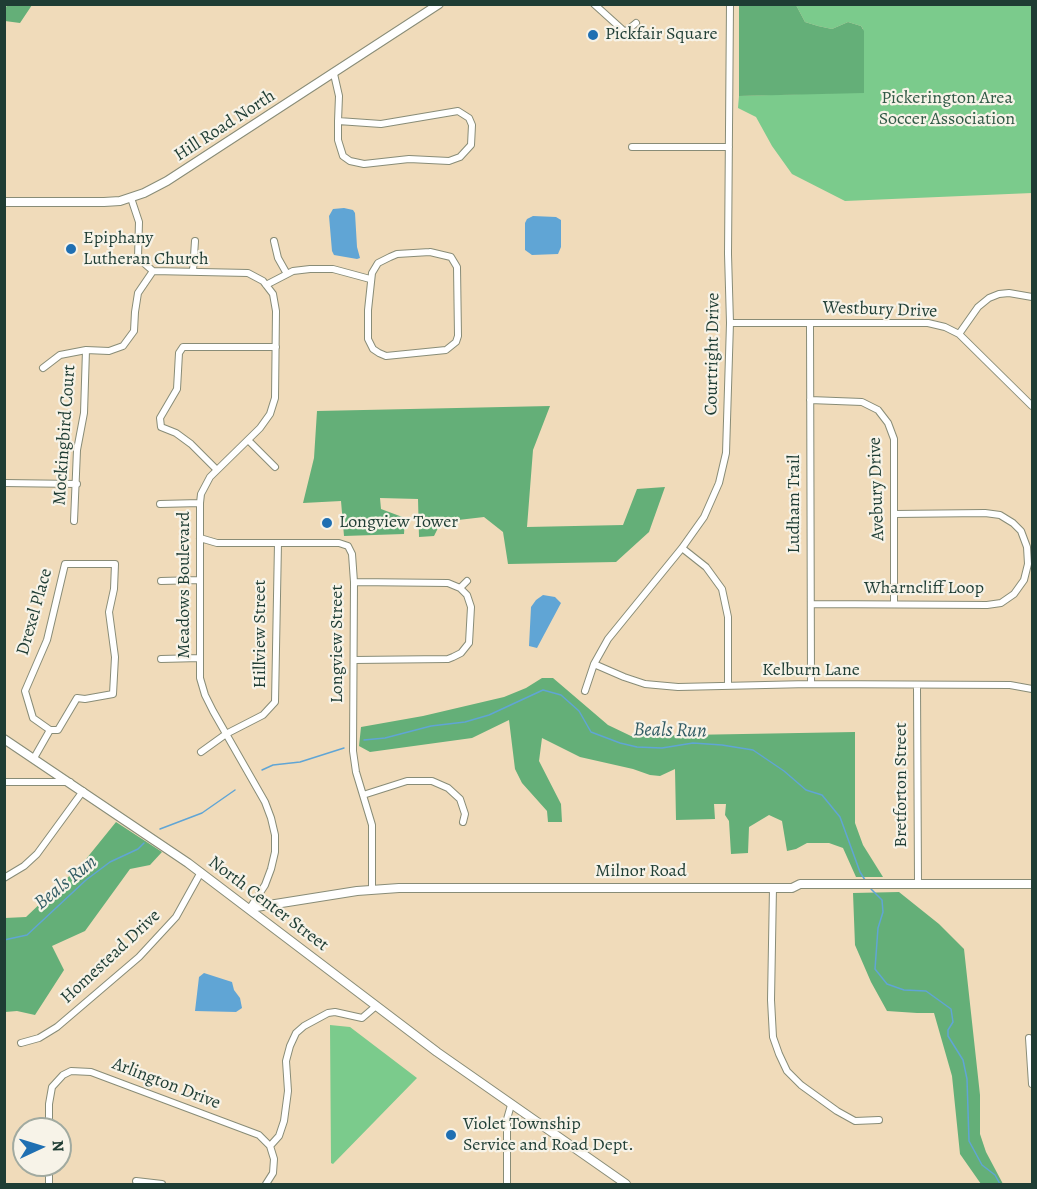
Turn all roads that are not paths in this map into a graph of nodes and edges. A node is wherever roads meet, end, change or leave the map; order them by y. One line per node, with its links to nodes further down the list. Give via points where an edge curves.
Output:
1 (439, 4): 5 (main road, Hill Road North)
2 (594, 4): 4 (street, via 625,33)
3 (730, 4): 8 (street, Courtright Drive)
4 (636, 23)
5 (334, 74): 6 (street, via 339,96); 9 (main road, Hill Road North, via 167,181)
6 (338, 121): 6 (street, via 343,156 364,164 400,159 449,161 460,157 471,145 472,125 458,111 381,124)
7 (632, 147): 8 (street)
8 (729, 147): 19 (street, Courtright Drive)
9 (131, 198): 10 (main road, Hill Road North, via 104,202); 13 (street, via 139,222 138,258)
10 (4, 202)
11 (274, 240): 15 (street)
12 (195, 241): 14 (street)
13 (153, 271): 14 (street); 23 (street, via 138,293 134,331 123,346 109,351)
14 (193, 271): 17 (street, via 248,273)
15 (287, 274): 16 (street, via 333,269); 17 (street)
16 (370, 279): 16 (street, via 368,339 373,349 386,356 435,352 456,342 458,272 451,257 430,252 398,254 378,263)
17 (266, 285): 22 (street, Meadows Boulevard, via 273,294 276,311)
18 (1032, 297): 21 (street, via 1010,293 989,298)
19 (730, 323): 20 (street, Westbury Drive); 38 (street, Courtright Drive, via 726,453 719,483 704,517)
20 (810, 323): 21 (street, Westbury Drive, via 928,323); 25 (street, Ludham Trail)
21 (959, 334): 26 (street, Westbury Drive)
22 (276, 347): 27 (street, Meadows Boulevard, via 275,398 270,414); 29 (street, via 183,346 178,353 177,388 160,418 161,427 176,432)
23 (86, 350): 24 (street, via 60,355); 31 (street, Mockingbird Court)
24 (43, 368)
25 (810, 400): 34 (street, Avebury Drive, via 862,402 878,410 888,423 894,440); 44 (street, Ludham Trail)
26 (1032, 406)
27 (248, 440): 28 (street); 29 (street, Meadows Boulevard)
28 (275, 467)
29 (218, 470): 32 (street, Meadows Boulevard, via 210,477)
30 (4, 483): 31 (street)
31 (76, 484): 35 (street, Mockingbird Court)
32 (200, 503): 33 (street); 36 (street, Meadows Boulevard)
33 (160, 504)
34 (895, 514): 45 (street, Avebury Drive); 45 (street, Wharncliff Loop, via 1000,515 1021,531 1028,564 1014,594 1001,603)
35 (74, 521)
36 (200, 538): 37 (street, Longview Street, via 217,543); 39 (street, Meadows Boulevard)
37 (278, 543): 42 (street, Longview Street, via 348,546); 58 (street, Hillview Street, via 275,702 263,715)
38 (682, 548): 51 (street, Courtright Drive, via 608,639); 53 (street, via 706,567 722,589 728,617)
39 (200, 580): 40 (street); 48 (street, Meadows Boulevard)
40 (161, 581)
41 (467, 581): 43 (street)
42 (354, 582): 43 (street, via 448,583); 50 (street, Longview Street)
43 (460, 588): 46 (street, via 471,607 470,637)
44 (811, 604): 45 (street, Wharncliff Loop); 52 (street, Ludham Trail)
45 (894, 604)
46 (463, 651): 47 (street); 50 (street, via 448,659)
47 (468, 657)
48 (200, 658): 49 (street); 58 (street, Meadows Boulevard, via 205,695)
49 (161, 659)
50 (354, 660): 65 (street, Longview Street, via 354,762)
51 (594, 664): 53 (street, Kelburn Lane, via 645,684); 56 (street, Courtright Drive)
52 (811, 684): 53 (street, Kelburn Lane); 54 (street, Kelburn Lane)
53 (728, 686)
54 (917, 686): 55 (street, Kelburn Lane, via 1010,685); 69 (street, Bretforton Street)
55 (1032, 689)
56 (585, 691)
57 (50, 730): 57 (street, Drexel Place, via 58,730 77,698 113,694 116,657 109,612 115,564 65,564 47,640 25,691 33,718); 61 (street)
58 (226, 734): 60 (street); 73 (street, Meadows Boulevard, via 265,802 275,835 271,869)
59 (4, 739): 61 (main road, North Center Street)
60 (201, 752)
61 (34, 758): 63 (main road, North Center Street)
62 (4, 782): 63 (street)
63 (71, 782): 64 (main road, North Center Street)
64 (83, 791): 67 (main road, North Center Street); 68 (street, via 37,854)
65 (363, 795): 66 (street, via 407,781 432,781 460,799 465,814); 72 (street, Longview Street, via 372,825)
66 (463, 822)
67 (201, 872): 73 (main road, North Center Street); 76 (street, Homestead Drive, via 176,917 139,957 57,1027)
68 (4, 878)
69 (918, 884): 70 (main road, Milnor Road); 71 (main road, Milnor Road)
70 (1032, 884)
71 (773, 887): 72 (main road, Milnor Road); 80 (street, via 771,1000 773,1037 779,1054 787,1071 801,1085 837,1111 855,1121)
72 (372, 890): 73 (main road, Milnor Road)
73 (250, 908): 74 (main road, North Center Street)
74 (376, 1006): 78 (main road, North Center Street); 81 (street, via 362,1018 328,1013 296,1034 286,1061 284,1121)
75 (1029, 1038): 77 (street)
76 (21, 1043)
77 (1032, 1084)
78 (509, 1103): 85 (street); 86 (main road, North Center Street)
79 (49, 1117): 81 (street, Arlington Drive, via 52,1087 63,1075 80,1070 249,1131)
80 (879, 1120)
81 (270, 1146): 84 (street, via 274,1167)
82 (136, 1181): 83 (street)
83 (162, 1185)
84 (266, 1185)
85 (507, 1185)
86 (626, 1185)

